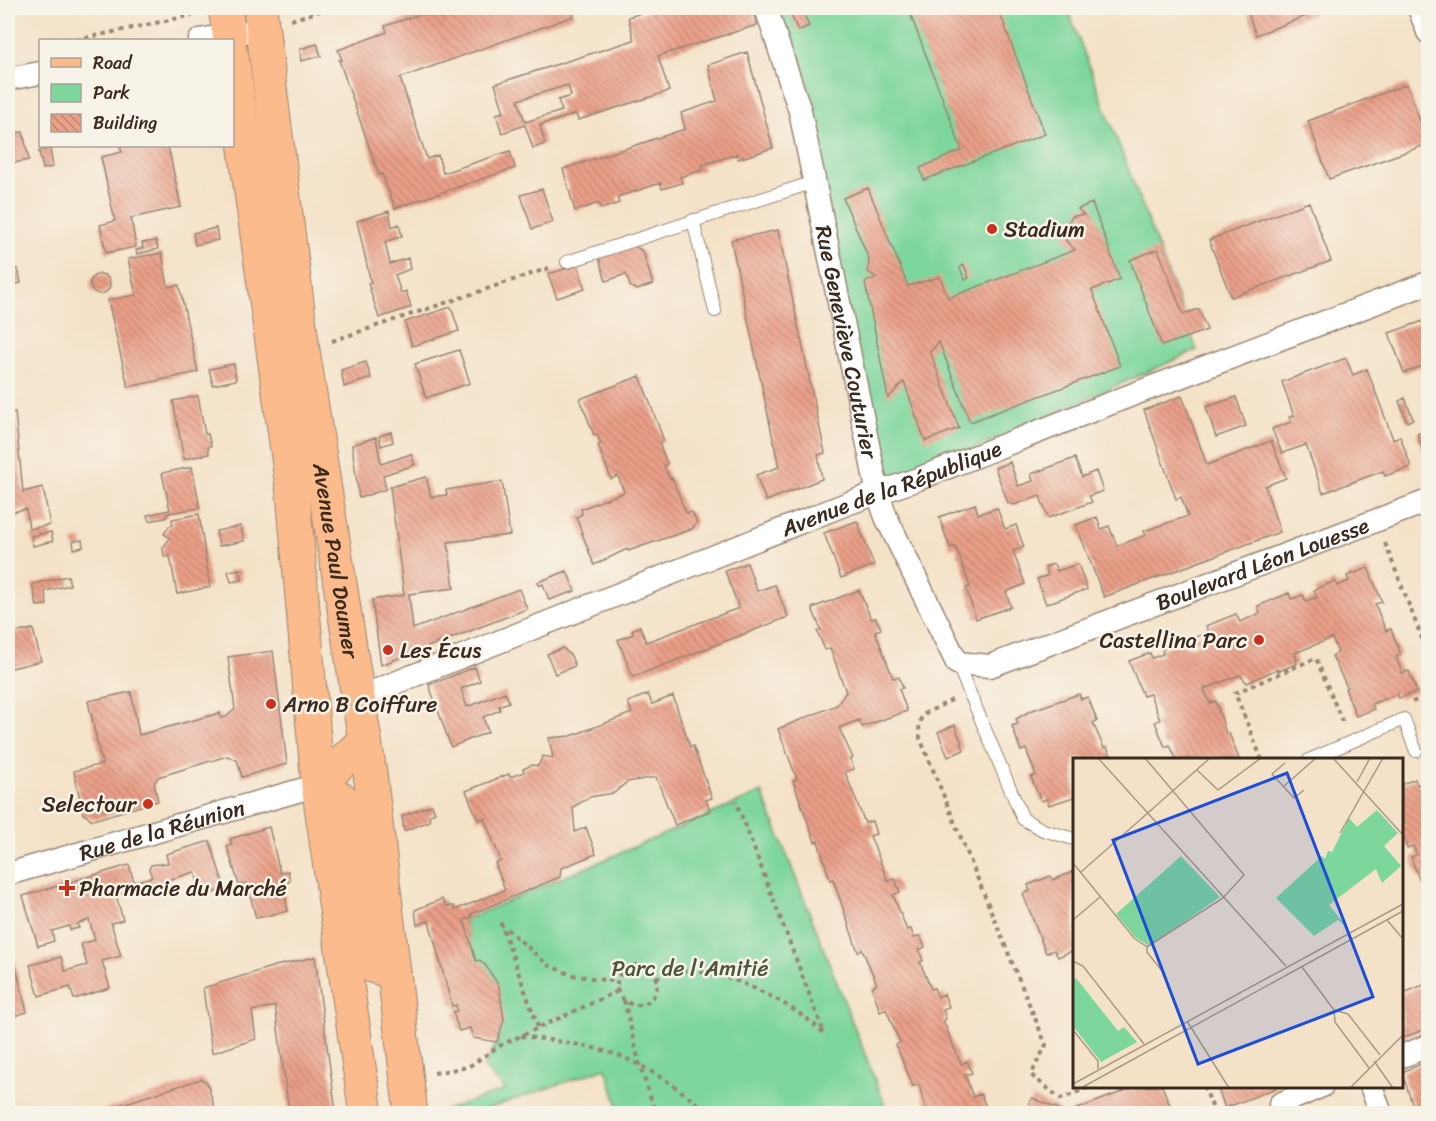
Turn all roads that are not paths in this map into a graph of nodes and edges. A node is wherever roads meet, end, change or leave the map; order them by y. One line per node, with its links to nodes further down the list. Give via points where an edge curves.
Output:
1 (766, 8): 9 (street, Rue Geneviève Couturier, via 800,111)
2 (1419, 8): 4 (street)
3 (262, 18): 5 (street); 17 (main road, Avenue Paul Doumer, via 303,350)
4 (1428, 32)
5 (223, 36)
6 (39, 73): 7 (street)
7 (8, 80)
8 (234, 108): 16 (main road, Avenue Paul Doumer, via 293,493)
9 (814, 182): 10 (lane); 14 (street, Rue Geneviève Couturier)
10 (693, 220): 11 (lane); 13 (lane)
11 (567, 262)
12 (1428, 283): 14 (street, Avenue de la République)
13 (715, 311)
14 (878, 494): 18 (street, Rue Geneviève Couturier); 19 (street, Avenue de la République)
15 (1428, 501): 18 (street, Boulevard Léon Louesse, via 990,666)
16 (304, 629): 17 (main road); 20 (main road, Avenue Paul Doumer)
17 (347, 632): 19 (main road, Avenue Paul Doumer)
18 (957, 663): 25 (lane, via 1023,819 1043,830)
19 (357, 698): 20 (main road); 21 (main road, Avenue Paul Doumer)
20 (312, 720): 24 (main road, Avenue Paul Doumer)
21 (365, 740): 24 (main road); 27 (main road, Avenue Paul Doumer)
22 (1416, 751): 23 (lane, via 1404,719)
23 (1311, 758)
24 (318, 785): 26 (street, Rue de la Réunion); 27 (main road, via 342,799 369,965); 32 (main road, Avenue Paul Doumer)
25 (1073, 838)
26 (8, 874)
27 (394, 973): 33 (main road, Avenue Paul Doumer)
28 (1428, 1046): 29 (street)
29 (1403, 1055)
30 (1317, 1088): 34 (street, via 1280,1104)
31 (1372, 1088): 35 (street)
32 (366, 1113)
33 (411, 1113)
34 (1283, 1113)
35 (1381, 1113)

